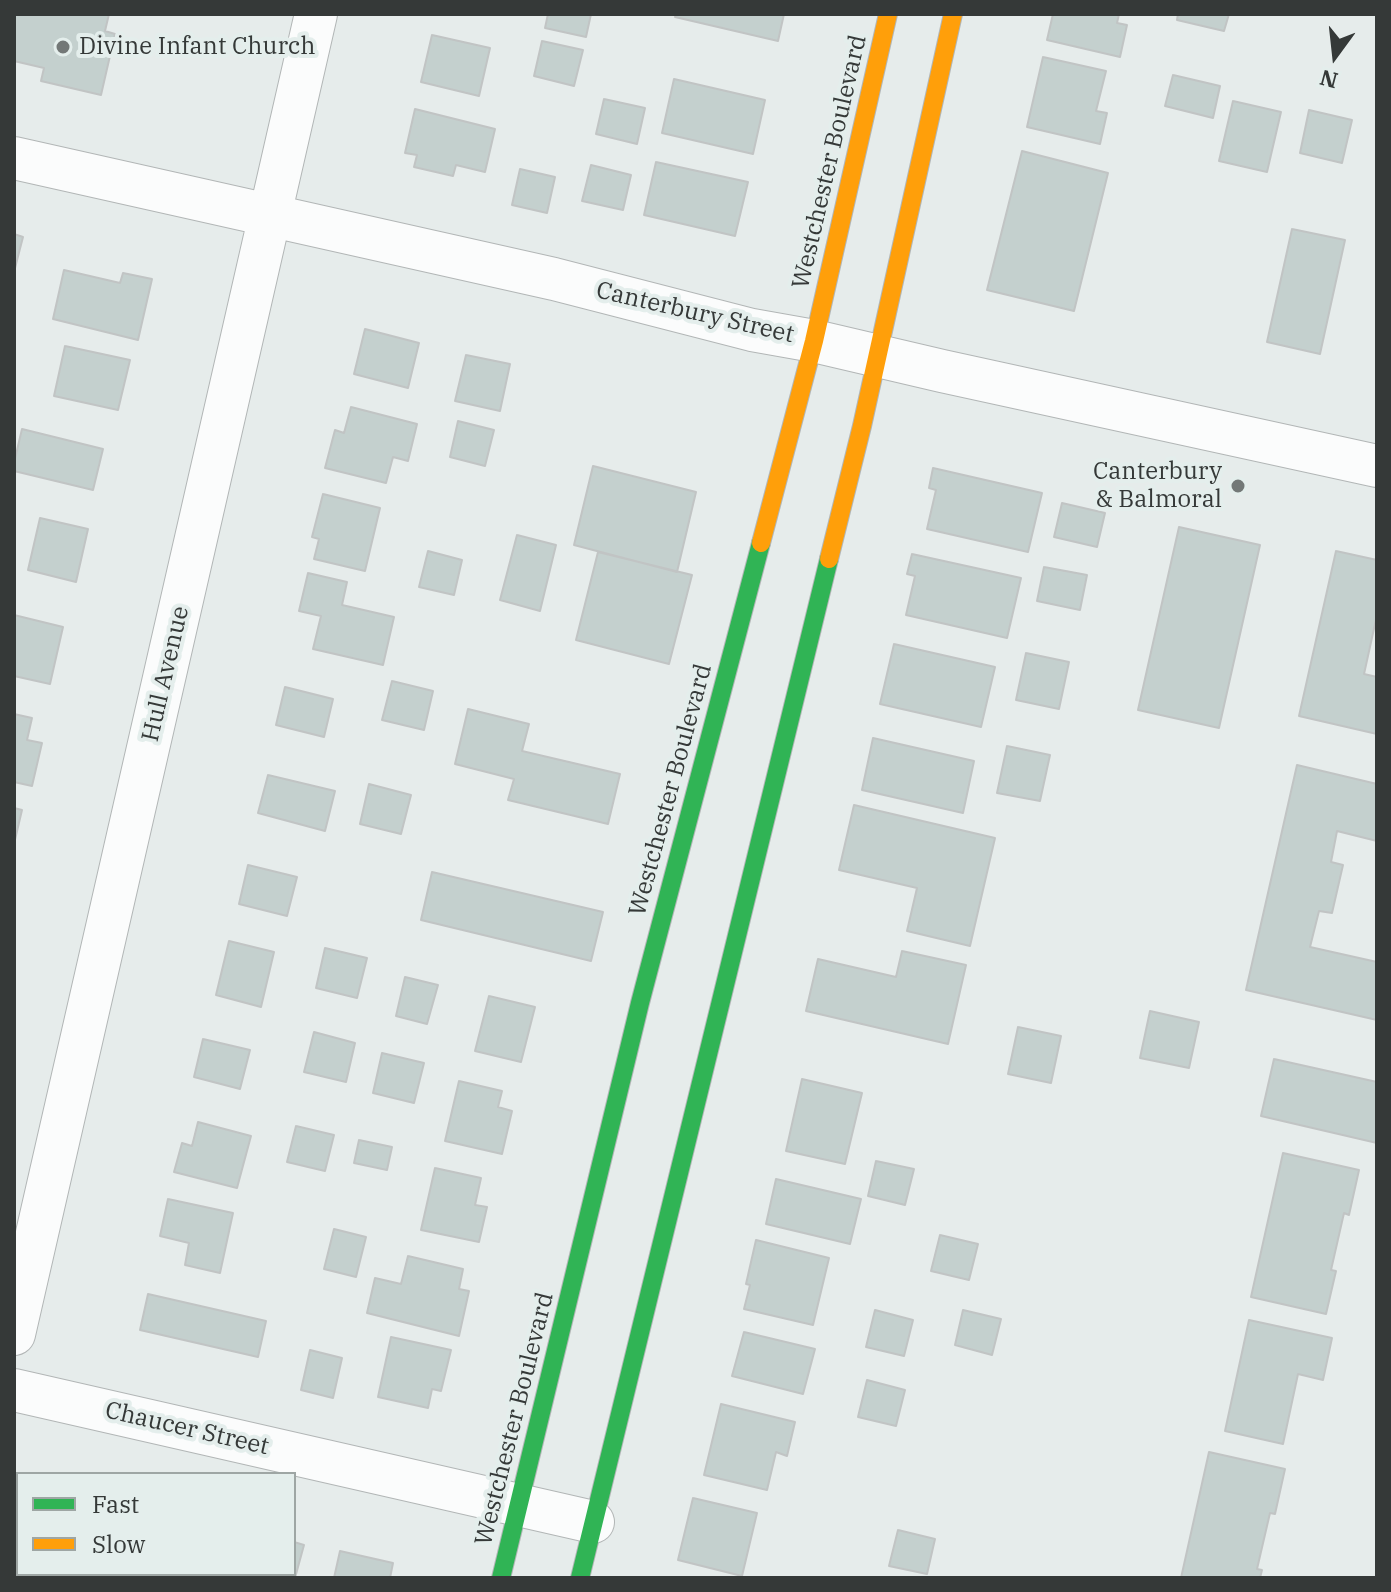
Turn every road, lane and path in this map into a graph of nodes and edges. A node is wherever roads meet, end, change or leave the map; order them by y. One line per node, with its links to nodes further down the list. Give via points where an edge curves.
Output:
1 (316, 14): 5 (street, Hull Avenue)
2 (888, 14): 6 (street, Westchester Boulevard)
3 (953, 14): 7 (street)
4 (14, 158): 5 (street, Canterbury Street)
5 (272, 216): 6 (street, Canterbury Street); 9 (street, Hull Avenue)
6 (814, 341): 7 (street, Canterbury Street); 11 (street, Westchester Boulevard, via 640,1003)
7 (879, 357): 8 (street, Canterbury Street); 12 (street)
8 (1377, 466)
9 (14, 1334)
10 (14, 1390): 11 (street, Chaucer Street)
11 (518, 1504): 12 (street, Chaucer Street); 13 (street, Westchester Boulevard)
12 (593, 1522): 14 (street)
13 (501, 1578)
14 (580, 1578)

